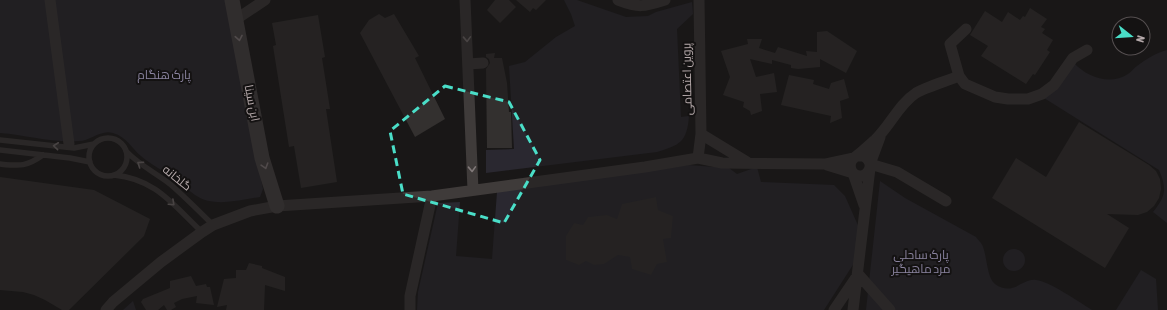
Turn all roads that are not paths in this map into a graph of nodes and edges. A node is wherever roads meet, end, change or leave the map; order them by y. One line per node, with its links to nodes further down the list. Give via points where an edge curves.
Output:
1 (50, 0): 17 (street)
2 (232, 0): 8 (street, ابن سینا)
3 (265, 0): 8 (street)
4 (465, 0): 12 (street, one-way to 12)
5 (618, 0): 6 (street, via 633,6 645,7)
6 (665, 0)
7 (699, 0): 14 (street, پروین اعتصامی)
8 (235, 20): 34 (street, ابن سینا, one-way to 34, via 262,158)
9 (966, 29): 13 (street, via 950,44)
10 (1087, 50): 13 (street, via 1073,58 1054,85 1042,94 1028,99 995,98 965,84)
11 (483, 63): 12 (street)
12 (468, 64): 31 (street, one-way to 31)
13 (959, 76): 15 (street, via 916,94 900,108)
14 (701, 134): 23 (street, پروین اعتصامی); 25 (street)
15 (881, 134): 22 (street); 28 (street)
16 (0, 140): 18 (lane, one-way to 16, via 74,148)
17 (69, 144)
18 (94, 144): 20 (lane, via 102,138 112,138 121,143); 24 (lane)
19 (0, 150): 21 (lane)
20 (126, 151): 30 (lane, via 126,161 122,169); 36 (lane, گلخانه, one-way to 20, via 181,194)
21 (43, 155): 24 (lane); 26 (lane, via 32,163 21,166)
22 (856, 157): 27 (street); 28 (street, via 864,156); 29 (street, via 850,163)
23 (698, 158): 25 (street); 31 (street)
24 (90, 162): 30 (lane, via 95,171 104,175)
25 (749, 163): 27 (street)
26 (0, 164)
27 (826, 164): 29 (street)
28 (870, 166): 29 (street, via 867,173 861,176); 33 (street, via 897,172); 35 (street)
29 (853, 173): 35 (street)
30 (114, 175): 37 (lane, گلخانه, one-way to 37, via 129,176 146,183 173,203)
31 (473, 190): 32 (street)
32 (432, 196): 34 (street); 40 (street, via 410,296)
33 (946, 201)
34 (277, 206): 36 (street, via 250,211)
35 (865, 207): 38 (street)
36 (213, 225): 37 (street)
37 (202, 232): 39 (street, via 161,262)
38 (858, 274): 41 (street); 42 (street); 43 (street)
39 (106, 310)
40 (410, 310)
41 (834, 310)
42 (853, 310)
43 (890, 310)

